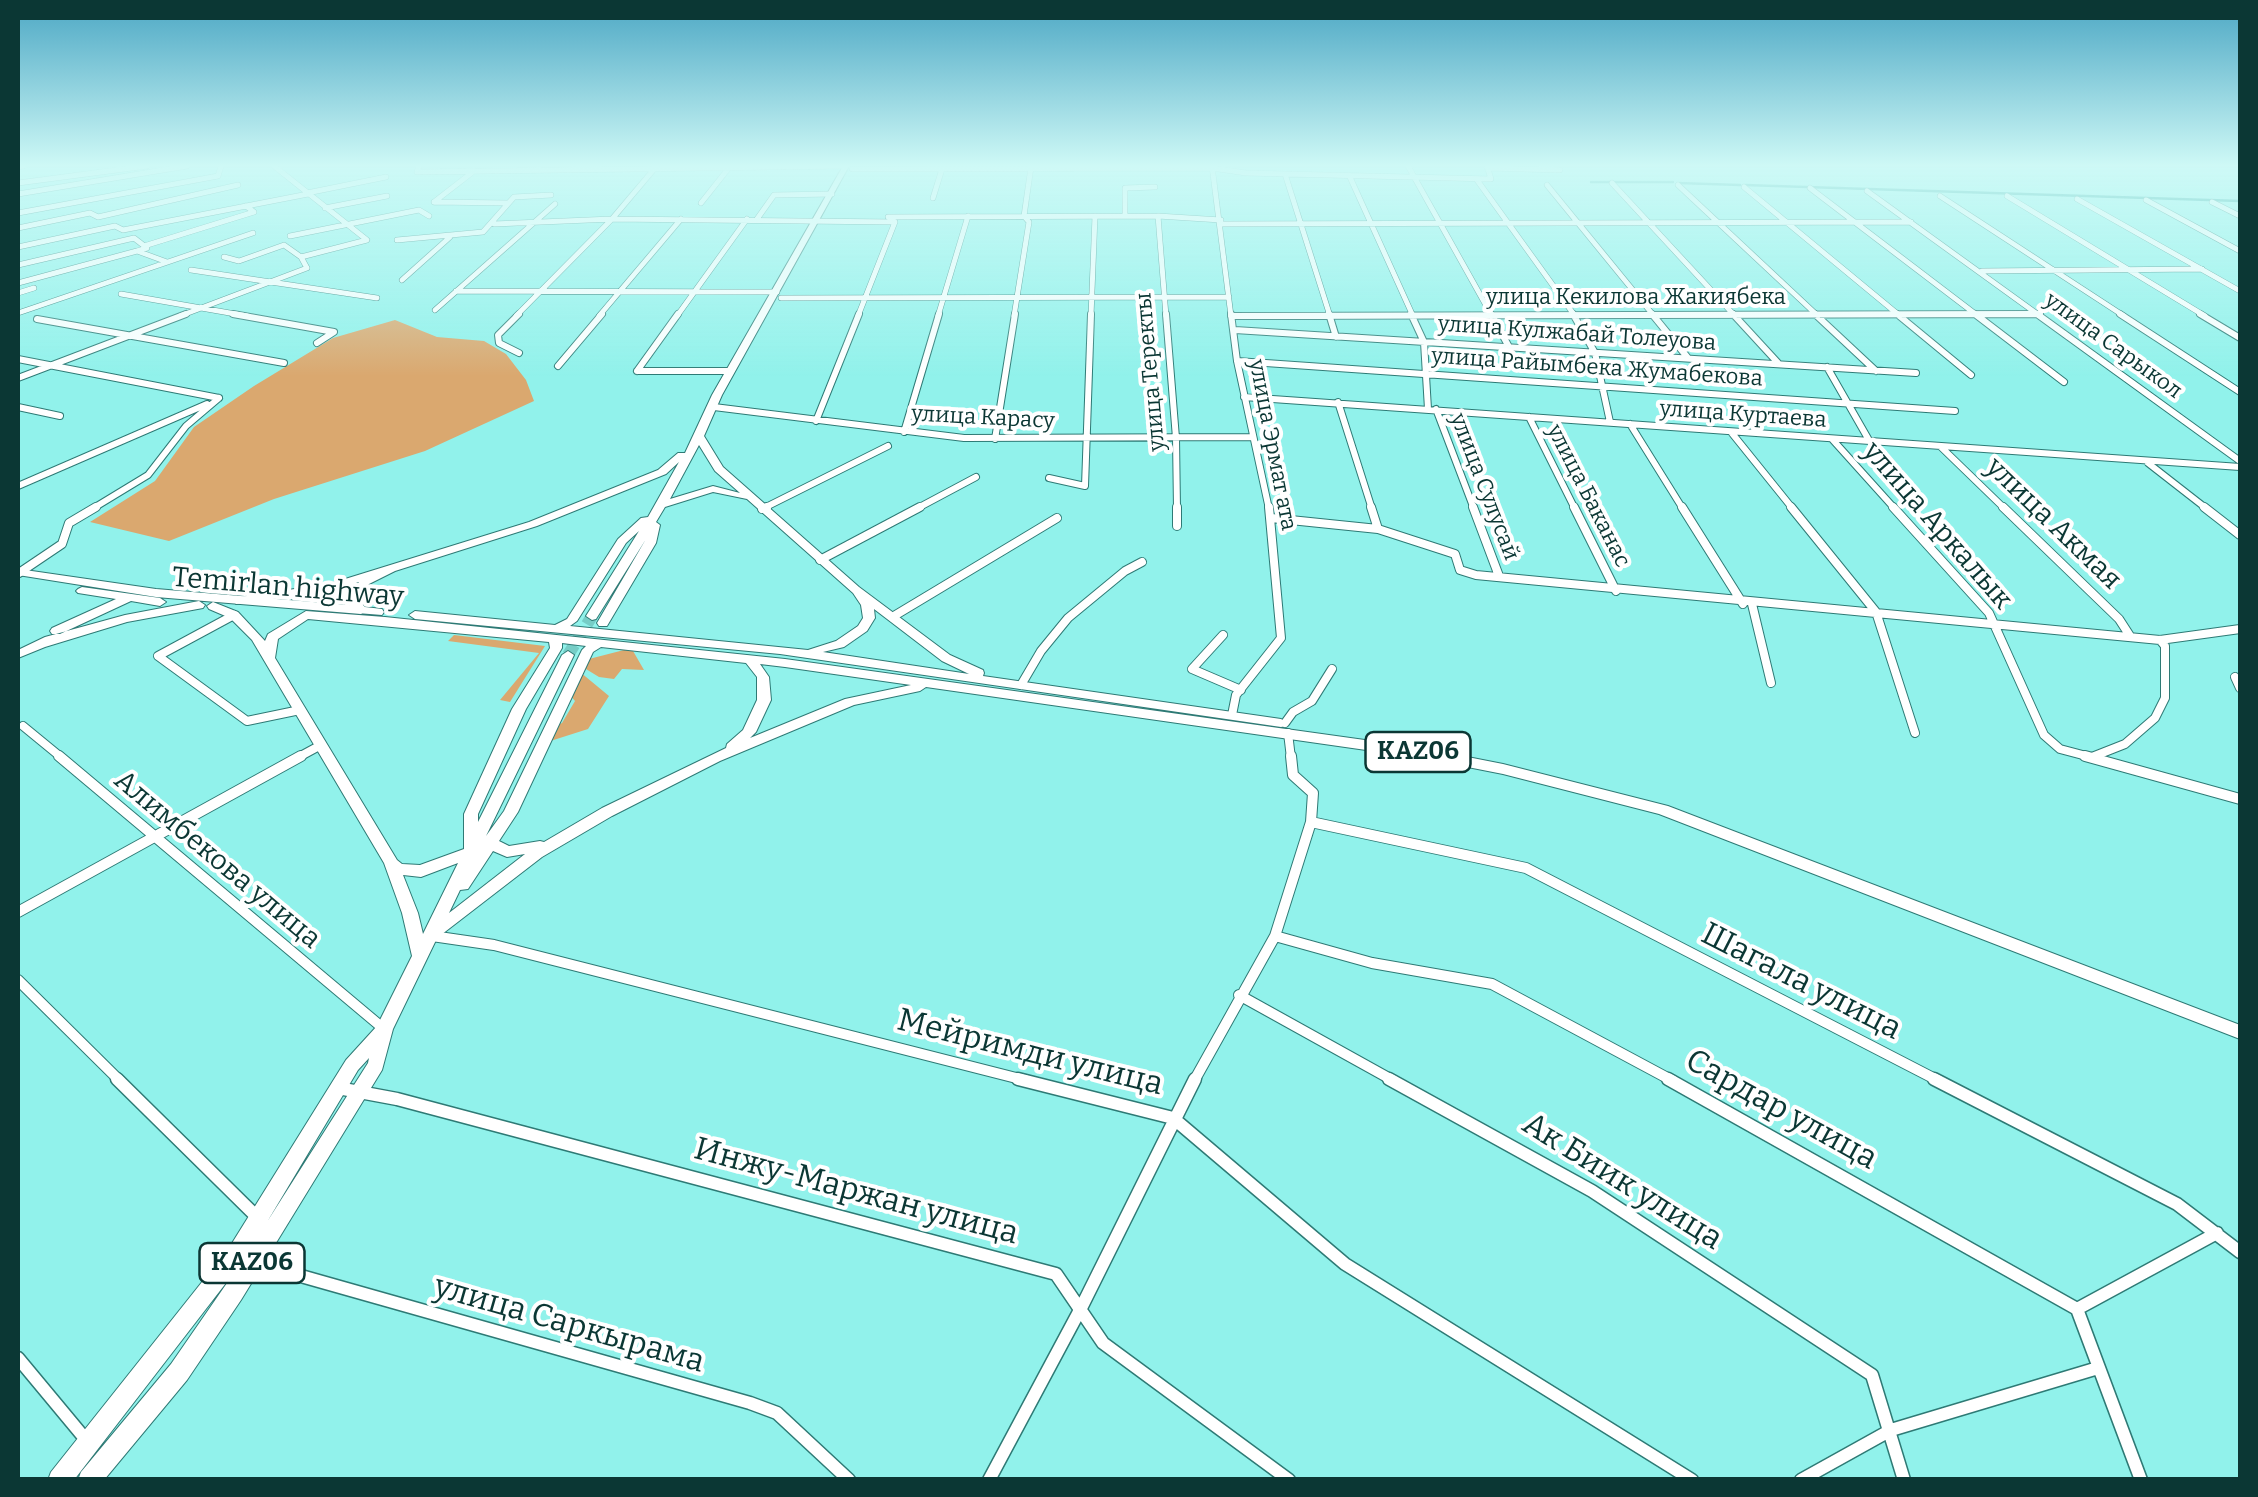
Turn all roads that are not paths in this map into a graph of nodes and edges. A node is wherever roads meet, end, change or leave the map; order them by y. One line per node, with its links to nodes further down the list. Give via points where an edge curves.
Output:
1 (69, 236): 34 (street)
2 (177, 236): 33 (street)
3 (245, 236): 39 (street)
4 (361, 236): 38 (street, via 367,240)
5 (443, 236): 32 (street)
6 (451, 236): 46 (street)
7 (520, 236): 50 (street)
8 (595, 236): 51 (street)
9 (667, 236): 53 (street)
10 (734, 236): 54 (street)
11 (814, 236): 57 (main road)
12 (891, 236): 64 (street)
13 (962, 236): 58 (street)
14 (1027, 236): 59 (street)
15 (1094, 236): 60 (street)
16 (1159, 236): 61 (street, улица Теректы)
17 (1223, 236): 62 (street, улица Эрмат ата)
18 (1304, 236): 75 (street)
19 (1375, 236): 76 (street)
20 (1446, 236): 77 (street)
21 (1517, 236): 71 (street)
22 (1589, 236): 78 (street)
23 (1660, 236): 72 (street)
24 (1730, 236): 73 (street)
25 (1802, 236): 68 (street)
26 (1873, 236): 69 (street)
27 (1931, 236): 45 (street, улица Сарыкол)
28 (2002, 236): 43 (street)
29 (2072, 236): 44 (street)
30 (2143, 236): 41 (street)
31 (2213, 236): 35 (street)
32 (397, 240)
33 (144, 246): 36 (street); 40 (street, via 134,238)
34 (18, 247)
35 (2240, 250)
36 (137, 251): 39 (street); 47 (street)
37 (224, 257): 38 (street, via 239,261 287,246)
38 (301, 258): 48 (street, via 307,268)
39 (167, 262): 67 (street)
40 (18, 265)
41 (2202, 269): 44 (street); 52 (street)
42 (191, 270): 48 (street)
43 (2056, 270): 44 (street); 45 (street); 106 (street)
44 (2128, 270): 83 (street)
45 (1980, 271): 70 (street, улица Сарыкол)
46 (402, 280)
47 (18, 283)
48 (267, 283): 63 (street); 65 (street)
49 (34, 288): 55 (street)
50 (456, 291): 51 (street); 66 (street)
51 (540, 291): 53 (street); 87 (street, via 498,335)
52 (2240, 291)
53 (619, 292): 54 (street); 95 (street)
54 (694, 292): 57 (street); 98 (street, via 638,371)
55 (18, 293)
56 (121, 294): 65 (street)
57 (779, 295): 64 (street); 98 (main road); 105 (main road)
58 (942, 297): 59 (street); 64 (street); 120 (street)
59 (1018, 297): 60 (street); 125 (street)
60 (1092, 297): 61 (street); 126 (street)
61 (1162, 297): 62 (street); 123 (street, улица Теректы)
62 (1229, 297): 74 (street, улица Эрмат ата)
63 (377, 298)
64 (866, 298): 117 (street)
65 (198, 309): 81 (street); 85 (street, via 334,332)
66 (435, 310)
67 (18, 313)
68 (1896, 314): 69 (street, улица Кекилова Жакиябека); 73 (street, улица Кекилова Жакиябека); 101 (street)
69 (1975, 314): 70 (street, улица Кекилова Жакиябека); 103 (street)
70 (2040, 314): 132 (street, улица Сарыкол)
71 (1574, 315): 77 (street, улица Кекилова Жакиябека); 78 (street, улица Кекилова Жакиябека); 88 (street)
72 (1733, 315): 73 (street, улица Кекилова Жакиябека); 78 (street, улица Кекилова Жакиябека); 93 (street)
73 (1816, 315): 97 (street)
74 (1231, 316): 75 (street, улица Кекилова Жакиябека); 80 (street, улица Эрмат ата)
75 (1330, 316): 76 (street, улица Кекилова Жакиябека); 82 (street)
76 (1412, 316): 77 (street, улица Кекилова Жакиябека); 84 (street)
77 (1492, 316): 86 (street)
78 (1654, 316): 89 (street)
79 (37, 319): 81 (street)
80 (1236, 330): 82 (street, улица Кулжабай Толеуова); 91 (street, улица Эрмат ата)
81 (128, 336): 92 (street); 94 (street)
82 (1336, 336): 84 (street, улица Кулжабай Толеуова)
83 (2240, 338)
84 (1424, 342): 86 (street, улица Кулжабай Толеуова); 100 (street)
85 (317, 343)
86 (1509, 347): 88 (street, улица Кулжабай Толеуова)
87 (519, 352)
88 (1595, 353): 89 (street, улица Кулжабай Толеуова); 104 (street)
89 (1688, 358): 93 (street, улица Кулжабай Толеуова)
90 (18, 359): 94 (street)
91 (1237, 360): 100 (street, улица Райымбека Жумабекова); 107 (street, улица Эрмат ата)
92 (284, 363)
93 (1779, 364): 96 (street, улица Кулжабай Толеуова)
94 (52, 365): 102 (street); 108 (street)
95 (558, 366)
96 (1827, 367): 97 (street, улица Кулжабай Толеуова); 111 (street)
97 (1876, 370): 99 (street, улица Кулжабай Толеуова)
98 (731, 372): 105 (main road)
99 (1916, 373)
100 (1426, 374): 104 (street, улица Райымбека Жумабекова); 113 (street)
101 (1971, 375)
102 (18, 378)
103 (2064, 382)
104 (1602, 386): 111 (street, улица Райымбека Жумабекова); 118 (street)
105 (725, 388): 110 (main road)
106 (2240, 392)
107 (1244, 397): 109 (street, улица Куртаева); 124 (street, улица Эрмат ата)
108 (216, 400): 136 (street); 147 (street, via 148,475 69,523 62,544)
109 (1338, 402): 113 (street, улица Куртаева); 143 (street)
110 (716, 403): 117 (street, улица Карасу); 122 (main road)
111 (1847, 403): 114 (street, улица Райымбека Жумабекова); 128 (street)
112 (18, 408): 115 (street)
113 (1432, 409): 116 (street, улица Куртаева); 149 (street, улица Сулусай)
114 (1955, 411)
115 (60, 416)
116 (1529, 417): 118 (street, улица Куртаева); 152 (street, улица Баканас)
117 (816, 421): 120 (street, улица Карасу)
118 (1610, 422): 119 (street, улица Куртаева)
119 (1630, 424): 121 (street, улица Куртаева); 156 (street)
120 (904, 432): 125 (street, улица Карасу)
121 (1731, 432): 127 (street, улица Куртаева); 159 (street)
122 (699, 436): 135 (main road, via 672,466); 137 (main road); 139 (main road, via 710,458)
123 (1176, 438): 124 (street, улица Карасу); 126 (street, улица Карасу); 142 (street, улица Теректы)
124 (1252, 438): 141 (street, улица Эрмат ата)
125 (995, 439): 126 (street, улица Карасу)
126 (1088, 439): 134 (street, via 1085,486)
127 (1832, 439): 128 (street, улица Куртаева); 163 (street, улица Аркалык)
128 (1870, 442): 130 (street, улица Куртаева)
129 (888, 446): 139 (street)
130 (1941, 447): 131 (street, улица Куртаева); 167 (street, улица Акмая)
131 (2146, 461): 132 (street, улица Куртаева); 144 (street)
132 (2240, 464)
133 (976, 477): 145 (street)
134 (1049, 478)
135 (640, 482): 137 (main road, via 661,479); 148 (main road)
136 (18, 486)
137 (670, 488): 138 (main road)
138 (661, 505): 139 (main road, via 713,489 738,493); 165 (main road, via 650,544); 168 (highway, via 622,541)
139 (758, 507): 145 (main road)
140 (1057, 518): 162 (street)
141 (1271, 518): 143 (street); 180 (street, улица Эрмат ата, via 1281,638)
142 (1176, 526)
143 (1378, 529): 149 (street, via 1455,554 1467,574)
144 (2240, 535)
145 (820, 560): 151 (main road)
146 (1142, 562): 178 (street, via 1068,618)
147 (18, 572): 153 (main road, Temirlan highway)
148 (389, 572): 155 (main road); 158 (main road, via 359,588 353,602)
149 (1499, 576): 152 (street)
150 (18, 580): 154 (main road)
151 (856, 590): 162 (main road); 172 (main road, via 868,605 863,628 840,644)
152 (1616, 591): 156 (street)
153 (142, 595): 154 (main road); 155 (main road, Temirlan highway); 157 (main road, Temirlan highway); 170 (main road)
154 (128, 599): 171 (main road)
155 (240, 600): 158 (main road)
156 (1748, 604): 159 (street); 177 (street)
157 (206, 605): 160 (main road); 161 (main road, Temirlan highway); 170 (main road, via 124,619)
158 (361, 610): 168 (main road, KАZ06)
159 (1876, 612): 163 (street); 186 (street)
160 (234, 616): 173 (main road); 182 (street, via 158,656 247,721)
161 (306, 616): 168 (main road, Temirlan highway / KАZ06); 173 (main road, via 272,638)
162 (894, 616): 178 (main road, via 946,658)
163 (1995, 623): 167 (street); 189 (street, улица Аркалык, via 2044,734 2060,749)
164 (2240, 630): 169 (street)
165 (597, 633): 168 (main road, KАZ06); 168 (main road); 172 (main road, KАZ06); 174 (main road, KАZ06); 194 (main road)
166 (1223, 635): 180 (street, via 1192,669)
167 (2130, 636): 169 (street)
168 (562, 638): 194 (main road, KАZ06); 195 (highway, via 518,709 471,814)
169 (2160, 640): 189 (street, via 2164,698 2155,718 2124,744)
170 (44, 643): 171 (main road)
171 (18, 651)
172 (797, 653): 178 (main road, KАZ06)
173 (270, 658): 182 (main road)
174 (750, 659): 181 (main road, KАZ06); 188 (main road, via 765,687 759,716)
175 (1332, 670): 185 (street)
176 (2235, 677): 179 (street)
177 (1771, 683)
178 (1014, 684): 183 (main road, KАZ06)
179 (2240, 688)
180 (1240, 690): 183 (street, улица Эрмат ата)
181 (988, 691): 185 (main road, KАZ06); 188 (main road, KАZ06, via 918,687 872,695)
182 (300, 710): 187 (main road)
183 (1232, 715): 185 (main road, KАZ06)
184 (23, 726): 193 (street, Алимбекова улица)
185 (1286, 728): 191 (street, via 1293,775 1313,793); 204 (main road, KАZ06, via 1504,762 1666,803); 206 (main road, KАZ06, via 1503,769 1663,810)
186 (1915, 732)
187 (322, 745): 193 (street); 196 (main road)
188 (715, 758): 192 (main road, KАZ06)
189 (2091, 758): 190 (street)
190 (2240, 798)
191 (1311, 822): 200 (street); 211 (street, Шагала улица, via 1526,868 2177,1204)
192 (564, 836): 194 (main road, via 519,852); 199 (main road, KАZ06)
193 (154, 838): 198 (street); 205 (street, Алимбекова улица)
194 (486, 841): 195 (main road, KАZ06); 197 (main road)
195 (471, 852): 196 (main road, via 421,871); 197 (main road, KАZ06)
196 (391, 863): 201 (main road)
197 (445, 910): 199 (main road, KАZ06)
198 (18, 912)
199 (432, 936): 201 (main road, KАZ06); 209 (street, Мейримди улица, via 494,944)
200 (1275, 936): 203 (street); 215 (street, Сардар улица, via 1372,963 1492,984)
201 (420, 956): 205 (main road, KАZ06)
202 (18, 980): 210 (street)
203 (1240, 996): 209 (street); 218 (street, Ак Биик улица, via 1592,1191 1872,1375)
204 (2240, 1022)
205 (384, 1028): 207 (main road, KАZ06); 208 (main road, KАZ06, via 376,1065)
206 (2240, 1032)
207 (338, 1088): 208 (street, Инжу-Маржан улица); 210 (main road, KАZ06)
208 (360, 1090): 213 (main road, KАZ06); 214 (street, Инжу-Маржан улица, via 1056,1274)
209 (1173, 1118): 214 (street); 226 (street, Мейримди улица, via 1345,1264)
210 (258, 1219): 219 (main road, KАZ06, via 194,1313)
211 (2217, 1232): 212 (street, Шагала улица); 215 (street)
212 (2240, 1252)
213 (252, 1263): 220 (main road, KАZ06, via 178,1372); 223 (street, улица Саркырама, via 750,1403 777,1413)
214 (1081, 1308): 224 (street); 225 (street, Инжу-Маржан улица, via 1103,1343)
215 (2077, 1309): 217 (street)
216 (18, 1358): 219 (street)
217 (2098, 1368): 218 (street); 229 (street)
218 (1892, 1430): 227 (street); 228 (street, Ак Биик улица)
219 (89, 1444): 220 (street); 221 (main road, KАZ06)
220 (112, 1452): 222 (main road, KАZ06)
221 (59, 1480)
222 (89, 1480)
223 (849, 1480)
224 (989, 1480)
225 (1289, 1480)
226 (1692, 1480)
227 (1801, 1480)
228 (1904, 1480)
229 (2141, 1480)

